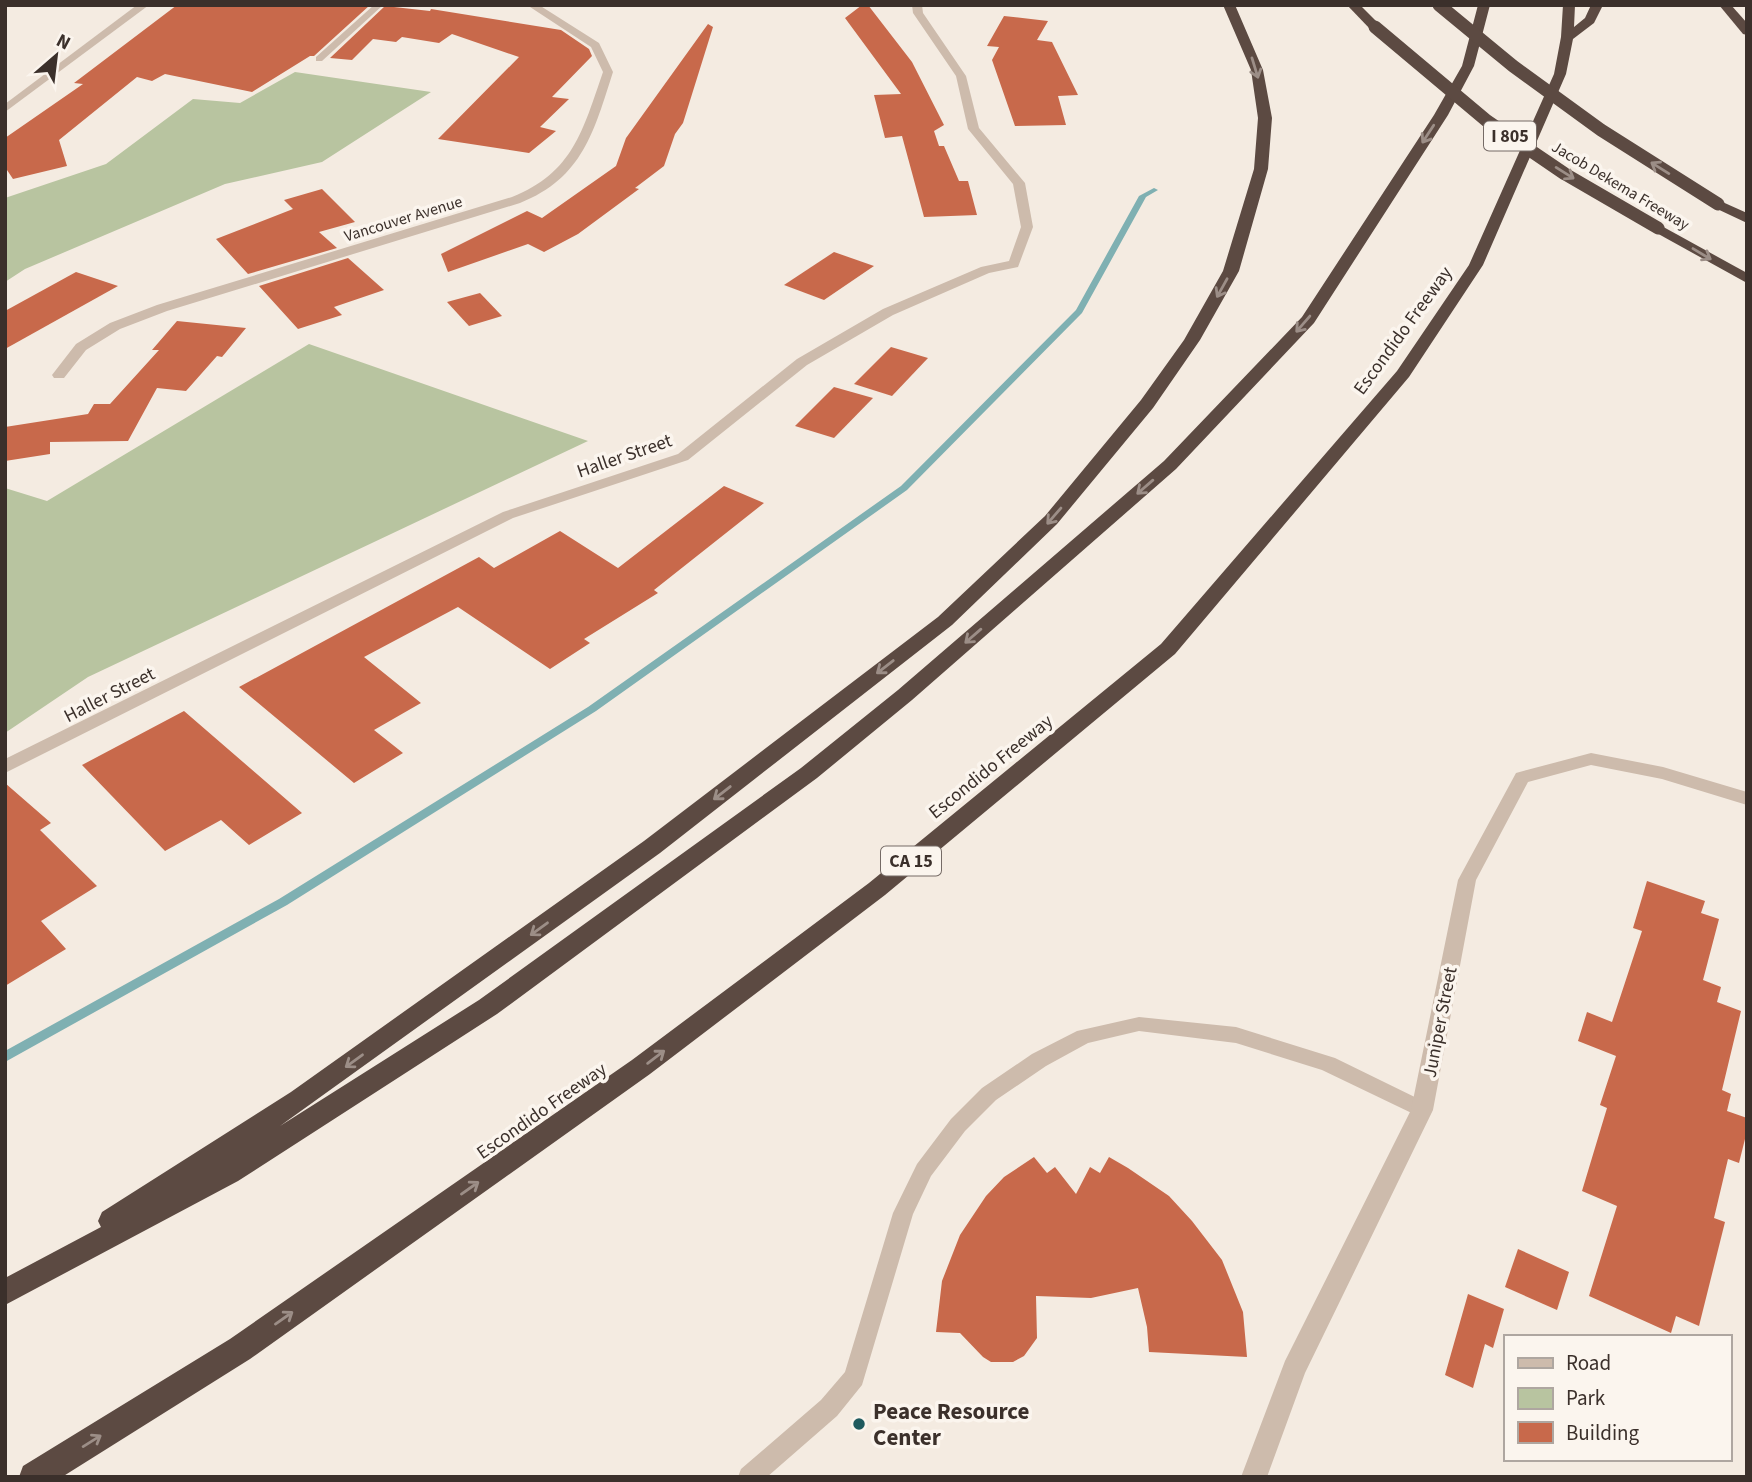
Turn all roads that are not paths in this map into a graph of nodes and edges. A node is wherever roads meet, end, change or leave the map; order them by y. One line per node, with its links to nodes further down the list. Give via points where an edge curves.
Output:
1 (144, 5): 15 (street)
2 (379, 5): 14 (lane)
3 (532, 5): 18 (street, Vancouver Avenue, via 594,45 608,72 581,145 546,186 516,200 150,312 115,326 81,348)
4 (917, 5): 19 (street, Haller Street, via 961,76 974,130 1019,183 1027,227 1014,264 985,271 888,312 813,355 683,457 508,515)
5 (1229, 5): 22 (highway, one-way to 22, via 1257,69 1265,118 1261,169 1231,271 1192,340 1147,404 1051,520 945,621 652,847 300,1100)
6 (1353, 5): 17 (highway, Jacob Dekema Freeway / I 805, one-way to 17, bridge, via 1488,121 1565,174)
7 (1439, 5): 16 (highway, Jacob Dekema Freeway, one-way to 7, bridge, via 1601,130)
8 (1484, 5): 22 (highway, one-way to 22, via 1468,66 1441,115 1308,320 1170,466 809,773 488,1007 229,1173)
9 (1569, 5): 13 (highway, Escondido Freeway / CA 15)
10 (1597, 5): 13 (highway, via 1585,25)
11 (1725, 5): 12 (highway)
12 (1747, 31)
13 (1567, 37): 23 (highway, Escondido Freeway / CA 15, one-way to 13, via 240,1349 641,1068 877,889 1168,649 1402,374 1476,265 1560,74)
14 (319, 59)
15 (5, 109)
16 (1747, 219)
17 (1747, 279)
18 (59, 375)
19 (5, 767)
20 (1747, 799): 21 (street, Juniper Street, via 1662,774 1591,760 1522,777 1467,880)
21 (1422, 1110): 24 (lane, via 1328,1063 1236,1035 1139,1024 1084,1036 989,1094 958,1125 924,1170 903,1213 854,1378 829,1408); 25 (street, Juniper Street, via 1294,1369)
22 (5, 1291)
23 (34, 1477)
24 (749, 1477)
25 (1254, 1477)

